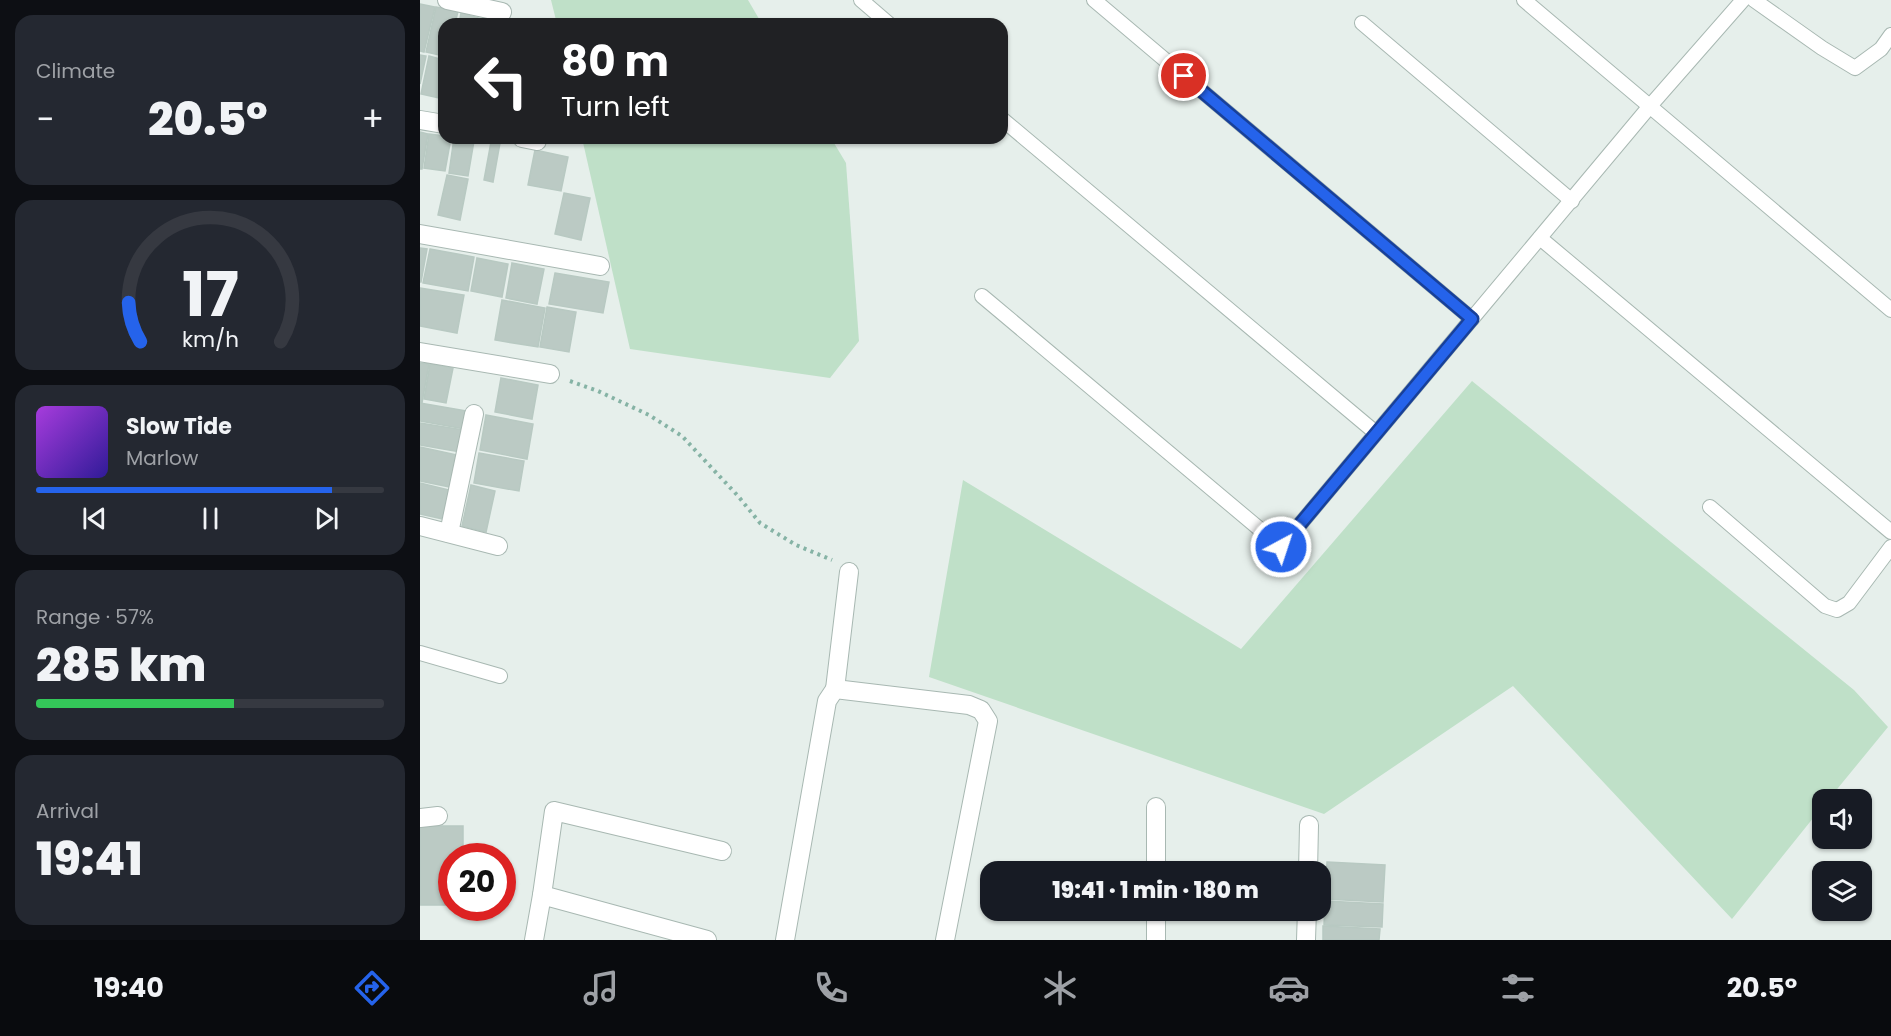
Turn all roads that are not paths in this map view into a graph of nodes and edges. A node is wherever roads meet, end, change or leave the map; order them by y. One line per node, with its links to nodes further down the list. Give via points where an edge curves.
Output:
1 (447, 0): 7 (street)
2 (861, 0): 8 (lane)
3 (1094, 0): 21 (lane)
4 (1524, 0): 11 (lane)
5 (1743, 0): 11 (lane)
6 (1754, 0): 10 (lane, via 1855,68 1881,49)
7 (502, 12)
8 (882, 18)
9 (1362, 23): 15 (lane)
10 (1891, 35)
11 (1650, 106): 15 (lane); 20 (lane)
12 (420, 120): 13 (street)
13 (438, 123)
14 (1008, 124): 25 (lane)
15 (1572, 201): 17 (lane)
16 (420, 234): 18 (street)
17 (1540, 238): 21 (lane); 28 (lane)
18 (600, 266)
19 (982, 296): 25 (lane, via 1281,547)
20 (1891, 310)
21 (1472, 319): 25 (lane)
22 (420, 352): 23 (street)
23 (550, 374)
24 (474, 414): 29 (street)
25 (1376, 433)
26 (1710, 507): 31 (lane, via 1825,606 1837,610 1849,603)
27 (420, 526): 29 (street)
28 (1891, 532)
29 (449, 533): 30 (street)
30 (498, 546)
31 (1891, 546)
32 (849, 572): 35 (street)
33 (420, 653): 34 (lane)
34 (500, 676)
35 (835, 689): 46 (street, via 827,701); 47 (street, via 969,705 981,710 988,721)
36 (1156, 807): 39 (street)
37 (1309, 825): 40 (street)
38 (722, 851): 41 (street, via 554,811)
39 (1156, 861)
40 (1308, 861)
41 (542, 895): 44 (street); 45 (street)
42 (1156, 921): 48 (street)
43 (1307, 921): 49 (street)
44 (534, 940)
45 (707, 940)
46 (785, 940)
47 (945, 940)
48 (1156, 940)
49 (1306, 940)

